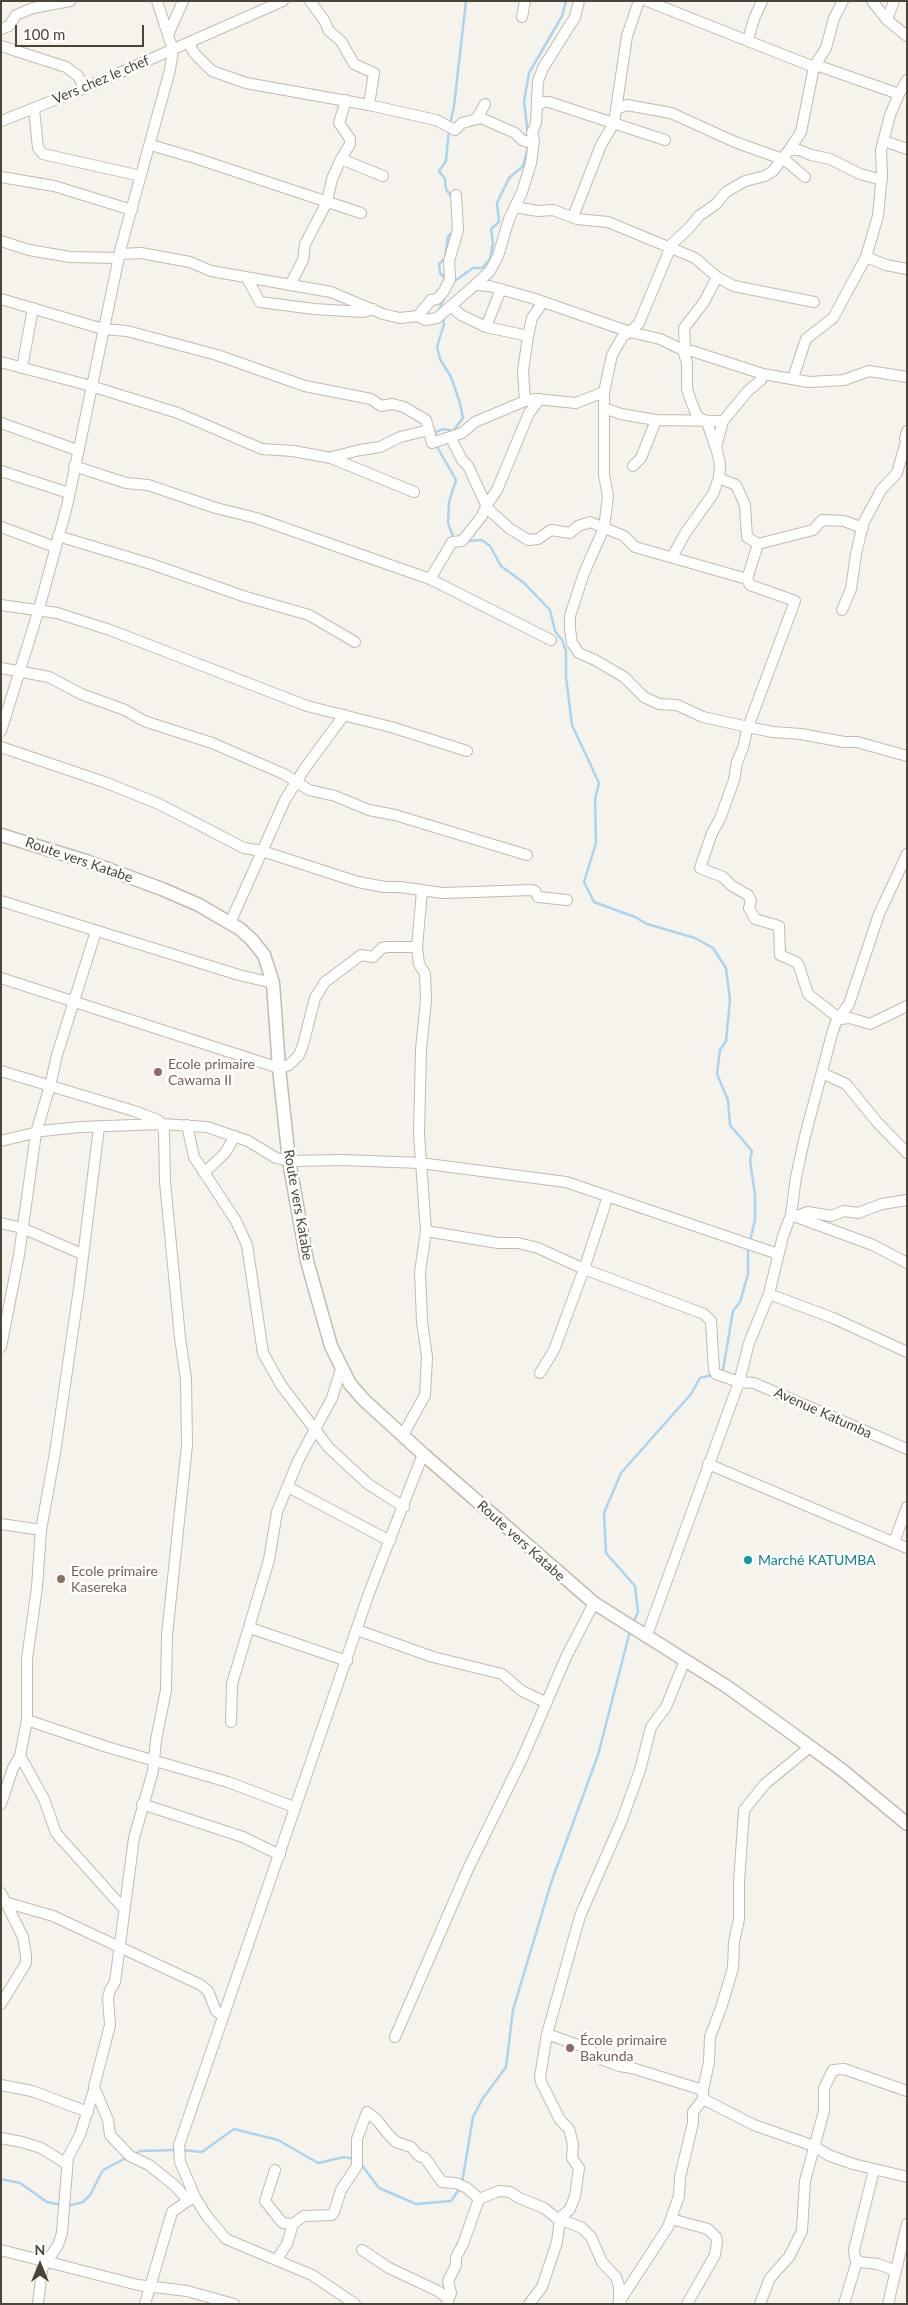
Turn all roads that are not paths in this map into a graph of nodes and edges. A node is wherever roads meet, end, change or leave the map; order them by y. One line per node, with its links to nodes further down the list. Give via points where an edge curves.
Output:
1 (70, 1): 16 (street, via 33,8 16,15 9,26)
2 (157, 1): 17 (street)
3 (183, 1): 17 (street)
4 (283, 1): 20 (street, Vers chez le chef)
5 (310, 1): 29 (street, via 329,31 341,41 354,64 374,73)
6 (525, 1): 14 (street)
7 (579, 1): 30 (street, via 575,17 543,68 538,81)
8 (639, 1): 32 (street, via 626,39)
9 (647, 1): 19 (street)
10 (762, 1): 19 (street)
11 (844, 1): 23 (street, via 834,18 826,48)
12 (872, 1): 15 (street)
13 (894, 1): 15 (street)
14 (522, 17)
15 (888, 20): 18 (street)
16 (1, 29)
17 (168, 35): 22 (street)
18 (907, 36)
19 (748, 40): 23 (street)
20 (188, 43): 22 (street, Vers chez le chef); 27 (street, via 206,68 218,74 246,83)
21 (1, 46): 25 (street, via 66,67 78,76)
22 (173, 50): 25 (street, Vers chez le chef); 39 (street)
23 (815, 66): 26 (street); 41 (street, via 801,132)
24 (907, 80): 26 (street)
25 (85, 88): 31 (street, Vers chez le chef)
26 (898, 94): 38 (street)
27 (346, 100): 29 (street); 42 (street, via 340,123 350,140)
28 (485, 104): 33 (street)
29 (369, 105): 33 (street, via 436,120 455,130)
30 (536, 106): 35 (street, via 549,102); 37 (street)
31 (34, 109): 34 (street, Vers chez le chef); 44 (street, via 38,148 43,154)
32 (616, 109): 35 (street); 43 (street, via 627,104 668,111 735,142)
33 (477, 118): 37 (street, via 515,133 528,142)
34 (1, 121)
35 (614, 123): 36 (street); 54 (street, via 601,145)
36 (665, 140)
37 (534, 141): 51 (street, via 531,163)
38 (884, 141): 40 (street); 48 (street, via 880,153)
39 (151, 145): 44 (street); 50 (street)
40 (907, 149)
41 (790, 150): 43 (street); 48 (street, via 830,159 860,174)
42 (341, 159): 45 (street); 50 (street)
43 (783, 159): 47 (street); 56 (street, via 767,175 746,181 726,192)
44 (141, 176): 52 (street)
45 (383, 176)
46 (1, 177): 52 (street, via 54,186)
47 (805, 177)
48 (882, 180): 58 (street, via 878,216)
49 (456, 196): 71 (street, via 458,230 449,261 450,279 444,291 431,300)
50 (326, 202): 53 (street); 62 (street, via 305,244 303,260)
51 (515, 207): 54 (street, via 553,210); 63 (street, via 498,256 490,271)
52 (132, 210): 57 (street)
53 (361, 213)
54 (572, 217): 56 (street, via 608,222)
55 (1, 241): 57 (street, via 70,257)
56 (670, 248): 60 (street, via 695,258); 74 (street, via 643,315)
57 (119, 256): 61 (street, via 141,253 190,262 211,271); 73 (street)
58 (866, 257): 59 (street, via 886,265); 81 (street, via 833,318 806,339)
59 (906, 267)
60 (717, 277): 67 (street, via 734,286); 76 (street, via 704,302 684,328)
61 (246, 278): 62 (street); 70 (street, via 262,302 314,309)
62 (290, 285): 70 (street, via 333,292)
63 (475, 285): 64 (street); 68 (street)
64 (501, 289): 66 (street); 72 (street)
65 (1, 299): 69 (street)
66 (543, 302): 74 (street); 75 (street, via 532,318)
67 (814, 302)
68 (452, 307): 71 (street, via 437,318 425,320); 72 (street)
69 (33, 308): 73 (street); 78 (street)
70 (373, 310): 71 (street, via 398,318)
71 (418, 316)
72 (486, 327): 75 (street)
73 (103, 329): 82 (street); 91 (street, via 126,331 217,355 305,386 370,399 381,406 404,407 425,418)
74 (630, 332): 76 (street, via 660,339); 83 (street, via 623,336 612,355)
75 (528, 336): 85 (street, via 524,371)
76 (684, 350): 79 (street); 89 (street, via 688,363 689,395 697,416)
77 (1, 362): 78 (street)
78 (22, 368): 82 (street)
79 (764, 374): 81 (street); 88 (street)
80 (907, 377): 81 (street, via 869,371 842,380 809,382)
81 (793, 378)
82 (91, 386): 96 (street); 97 (street, via 178,413 262,449)
83 (604, 392): 84 (street, via 576,403); 86 (street)
84 (540, 399): 85 (street); 104 (street, via 529,414 497,490)
85 (526, 401): 93 (street, via 478,420)
86 (604, 408): 87 (street); 106 (street, via 604,475 608,496)
87 (656, 420): 89 (street); 99 (street, via 641,458)
88 (723, 421): 89 (street); 95 (street)
89 (707, 422): 95 (street)
90 (1, 423): 96 (street)
91 (429, 430): 93 (street, via 431,442); 97 (street, via 400,437 380,447)
92 (907, 431): 94 (street)
93 (450, 438): 104 (street, via 468,466)
94 (906, 445): 107 (street, via 897,473 880,490)
95 (716, 447): 101 (street)
96 (77, 450): 98 (street)
97 (331, 458): 102 (street)
98 (74, 466): 103 (street); 112 (street, via 256,518)
99 (632, 466)
100 (1, 471): 103 (street)
101 (719, 478): 109 (street, via 736,485 745,505 747,537); 111 (street, via 712,496)
102 (414, 492)
103 (69, 493): 108 (street)
104 (486, 506): 106 (street, via 509,528 528,540 538,539 550,531 570,533 590,522); 112 (street, via 462,541 452,542)
105 (1, 527): 110 (street)
106 (604, 528): 111 (street, via 627,537 635,547); 122 (street, via 570,616 571,640 577,651 624,677 648,700 682,706 704,717)
107 (862, 528): 109 (street, via 844,521 824,520 813,530); 116 (street, via 851,589)
108 (58, 536): 110 (street); 118 (street, via 308,615)
109 (758, 544): 113 (street)
110 (55, 547): 115 (street)
111 (672, 557): 113 (street)
112 (430, 579): 117 (street)
113 (747, 579): 122 (street, via 750,586 795,601)
114 (1, 605): 115 (street)
115 (39, 609): 120 (street); 121 (street, via 110,630 307,706)
116 (842, 610)
117 (551, 640)
118 (354, 642)
119 (1, 668): 120 (street)
120 (20, 673): 123 (street); 127 (street, via 48,677 144,721 212,744 284,774)
121 (344, 714): 125 (street); 127 (street)
122 (748, 727): 126 (street, via 857,742); 142 (street, via 736,762 734,780 700,868 723,877 748,895 755,919 779,926 780,955 796,962 808,994)
123 (1, 731)
124 (1, 747): 129 (street, via 113,786 193,821 229,842)
125 (467, 751)
126 (907, 756)
127 (297, 783): 129 (street, via 285,800); 131 (street, via 369,810)
128 (1, 834): 135 (street, Route vers Katabe, via 162,889)
129 (262, 851): 132 (street, via 358,882); 135 (street)
130 (907, 854): 142 (street, via 885,899 849,1004)
131 (527, 855)
132 (422, 891): 133 (street, via 532,890 538,896); 137 (street)
133 (567, 900)
134 (1, 901): 136 (street)
135 (230, 923): 139 (street, Route vers Katabe, via 252,940 264,955)
136 (96, 930): 139 (street, via 240,976); 140 (street)
137 (418, 947): 143 (street, via 387,947 373,957 362,955 325,982 315,998 299,1054 289,1065); 155 (street, via 425,974 426,1000 421,1049)
138 (1, 978): 140 (street)
139 (273, 983): 143 (street, Route vers Katabe)
140 (75, 1002): 143 (street); 146 (street)
141 (907, 1006): 142 (street, via 870,1024)
142 (840, 1019): 145 (street, via 836,1022)
143 (279, 1068): 154 (street, Route vers Katabe)
144 (1, 1071): 146 (street)
145 (822, 1073): 153 (street, via 846,1084); 159 (street, via 798,1166)
146 (50, 1086): 147 (street, via 134,1110); 150 (street)
147 (162, 1124): 148 (street); 149 (street); 197 (street, via 186,1379 187,1445 166,1635 166,1690)
148 (187, 1126): 151 (street); 156 (street, via 191,1150)
149 (99, 1127): 150 (street); 163 (street)
150 (36, 1133): 152 (street); 161 (street)
151 (235, 1136): 154 (street, via 276,1158); 156 (street, via 225,1153)
152 (1, 1140)
153 (907, 1152)
154 (289, 1161): 155 (street); 170 (street, Route vers Katabe, via 307,1261 331,1346)
155 (420, 1163): 157 (street, via 548,1178); 162 (street)
156 (204, 1173): 173 (street, via 236,1221 247,1245 263,1353 281,1385)
157 (608, 1196): 164 (street); 166 (street)
158 (907, 1200): 159 (street, via 882,1204 858,1213 844,1211 831,1216 808,1212)
159 (794, 1215): 164 (street); 165 (street, via 873,1245)
160 (1, 1224): 161 (street)
161 (22, 1228): 163 (street); 168 (street)
162 (426, 1231): 166 (street, via 524,1245); 174 (street, via 420,1272 427,1357 425,1396)
163 (82, 1254): 182 (street, via 55,1453)
164 (778, 1254): 167 (street)
165 (907, 1262)
166 (584, 1269): 171 (street, via 549,1361); 172 (street, Avenue Katumba, via 704,1314 711,1321 714,1370 716,1374)
167 (770, 1294): 169 (street); 172 (street, via 749,1343)
168 (1, 1347)
169 (907, 1352)
170 (341, 1369): 173 (street, via 332,1398); 174 (street, Route vers Katabe, via 364,1400)
171 (540, 1373)
172 (738, 1382): 175 (street, Avenue Katumba, via 754,1382); 177 (street)
173 (315, 1432): 178 (street); 179 (street, via 368,1484)
174 (403, 1435): 176 (street, Route vers Katabe)
175 (907, 1449)
176 (424, 1454): 179 (street); 186 (street, Route vers Katabe)
177 (708, 1464): 184 (street); 189 (street)
178 (288, 1486): 183 (street); 187 (street, via 277,1512 269,1560)
179 (404, 1507): 183 (street)
180 (907, 1507): 184 (street)
181 (1, 1524): 182 (street)
182 (41, 1530): 193 (street, via 27,1658)
183 (390, 1541): 188 (street)
184 (894, 1542): 185 (street)
185 (907, 1548)
186 (594, 1603): 189 (street, Route vers Katabe); 192 (street)
187 (250, 1628): 191 (street); 194 (street, via 232,1684)
188 (357, 1630): 191 (street); 192 (street, via 433,1657 502,1674 522,1692)
189 (643, 1633): 190 (street, Route vers Katabe)
190 (685, 1660): 195 (street, Route vers Katabe); 209 (street, via 666,1707 651,1728 622,1820 580,1916)
191 (347, 1661): 200 (street)
192 (546, 1702): 210 (street)
193 (27, 1720): 196 (street); 197 (street)
194 (231, 1722)
195 (810, 1747): 201 (street, Route vers Katabe); 214 (street, via 765,1784 744,1810 739,1919 733,1968 710,2036)
196 (20, 1756): 198 (street); 205 (street, via 44,1799 56,1833)
197 (155, 1761): 199 (street); 200 (street, via 228,1782)
198 (2, 1800)
199 (142, 1804): 202 (street, via 236,1835); 205 (street)
200 (294, 1807): 202 (street)
201 (907, 1824)
202 (280, 1855): 208 (street)
203 (1, 1893): 204 (street)
204 (8, 1904): 206 (street, via 53,1916); 207 (street, via 24,1942 26,1963)
205 (124, 1909): 206 (street)
206 (119, 1946): 208 (street, via 201,1985 208,1991 216,2011); 212 (street, via 115,1982 108,1998 110,2025)
207 (1, 2004)
208 (223, 2016): 222 (street, via 179,2145 180,2162)
209 (547, 2034): 214 (street, via 589,2049 611,2063); 224 (street, via 541,2082 560,2120 569,2129 572,2158 579,2168)
210 (395, 2037)
211 (1, 2085): 215 (street, via 32,2091)
212 (94, 2090): 215 (street); 222 (street, via 115,2140 135,2160 149,2165)
213 (907, 2092): 217 (street, via 844,2069 833,2070 824,2088 824,2111)
214 (703, 2094): 217 (street, via 767,2131); 226 (street, via 693,2112 679,2196)
215 (88, 2112): 218 (street)
216 (1, 2138): 218 (street, via 41,2148)
217 (814, 2146): 220 (street, via 822,2153); 246 (street, via 805,2181 802,2232 789,2257 770,2278)
218 (67, 2164): 233 (street, via 62,2233)
219 (275, 2170): 227 (street, via 265,2201 280,2220)
220 (874, 2170): 221 (street); 234 (street, via 854,2250)
221 (907, 2177)
222 (191, 2198): 232 (street, via 226,2240); 236 (street, via 172,2212)
223 (479, 2199): 225 (street, via 506,2191); 227 (street, via 467,2188 442,2182 425,2158 411,2147 396,2142 367,2112 359,2130 357,2166 341,2190 334,2212 332,2215 304,2216); 238 (street, via 456,2256 456,2265 448,2282 451,2293)
224 (570, 2209): 225 (street); 229 (street)
225 (560, 2218): 229 (street); 243 (street, via 557,2242 542,2288)
226 (671, 2219): 244 (street); 245 (street, via 708,2230 717,2242 715,2255)
227 (293, 2224): 232 (street, via 287,2244)
228 (907, 2224): 235 (street)
229 (580, 2226): 244 (street, via 591,2237 600,2259 616,2277)
230 (1, 2250): 233 (street)
231 (362, 2250): 238 (street, via 388,2268 438,2291)
232 (277, 2259): 242 (street, via 312,2274)
233 (48, 2261): 236 (street); 239 (street, via 42,2269)
234 (857, 2261): 235 (street); 247 (street)
235 (896, 2271): 248 (street)
236 (151, 2286): 237 (street); 240 (street)
237 (216, 2301): 241 (street)
238 (447, 2301)
239 (38, 2304)
240 (145, 2304)
241 (234, 2304)
242 (355, 2304)
243 (529, 2304)
244 (618, 2304)
245 (687, 2304)
246 (760, 2304)
247 (844, 2304)
248 (888, 2304)

